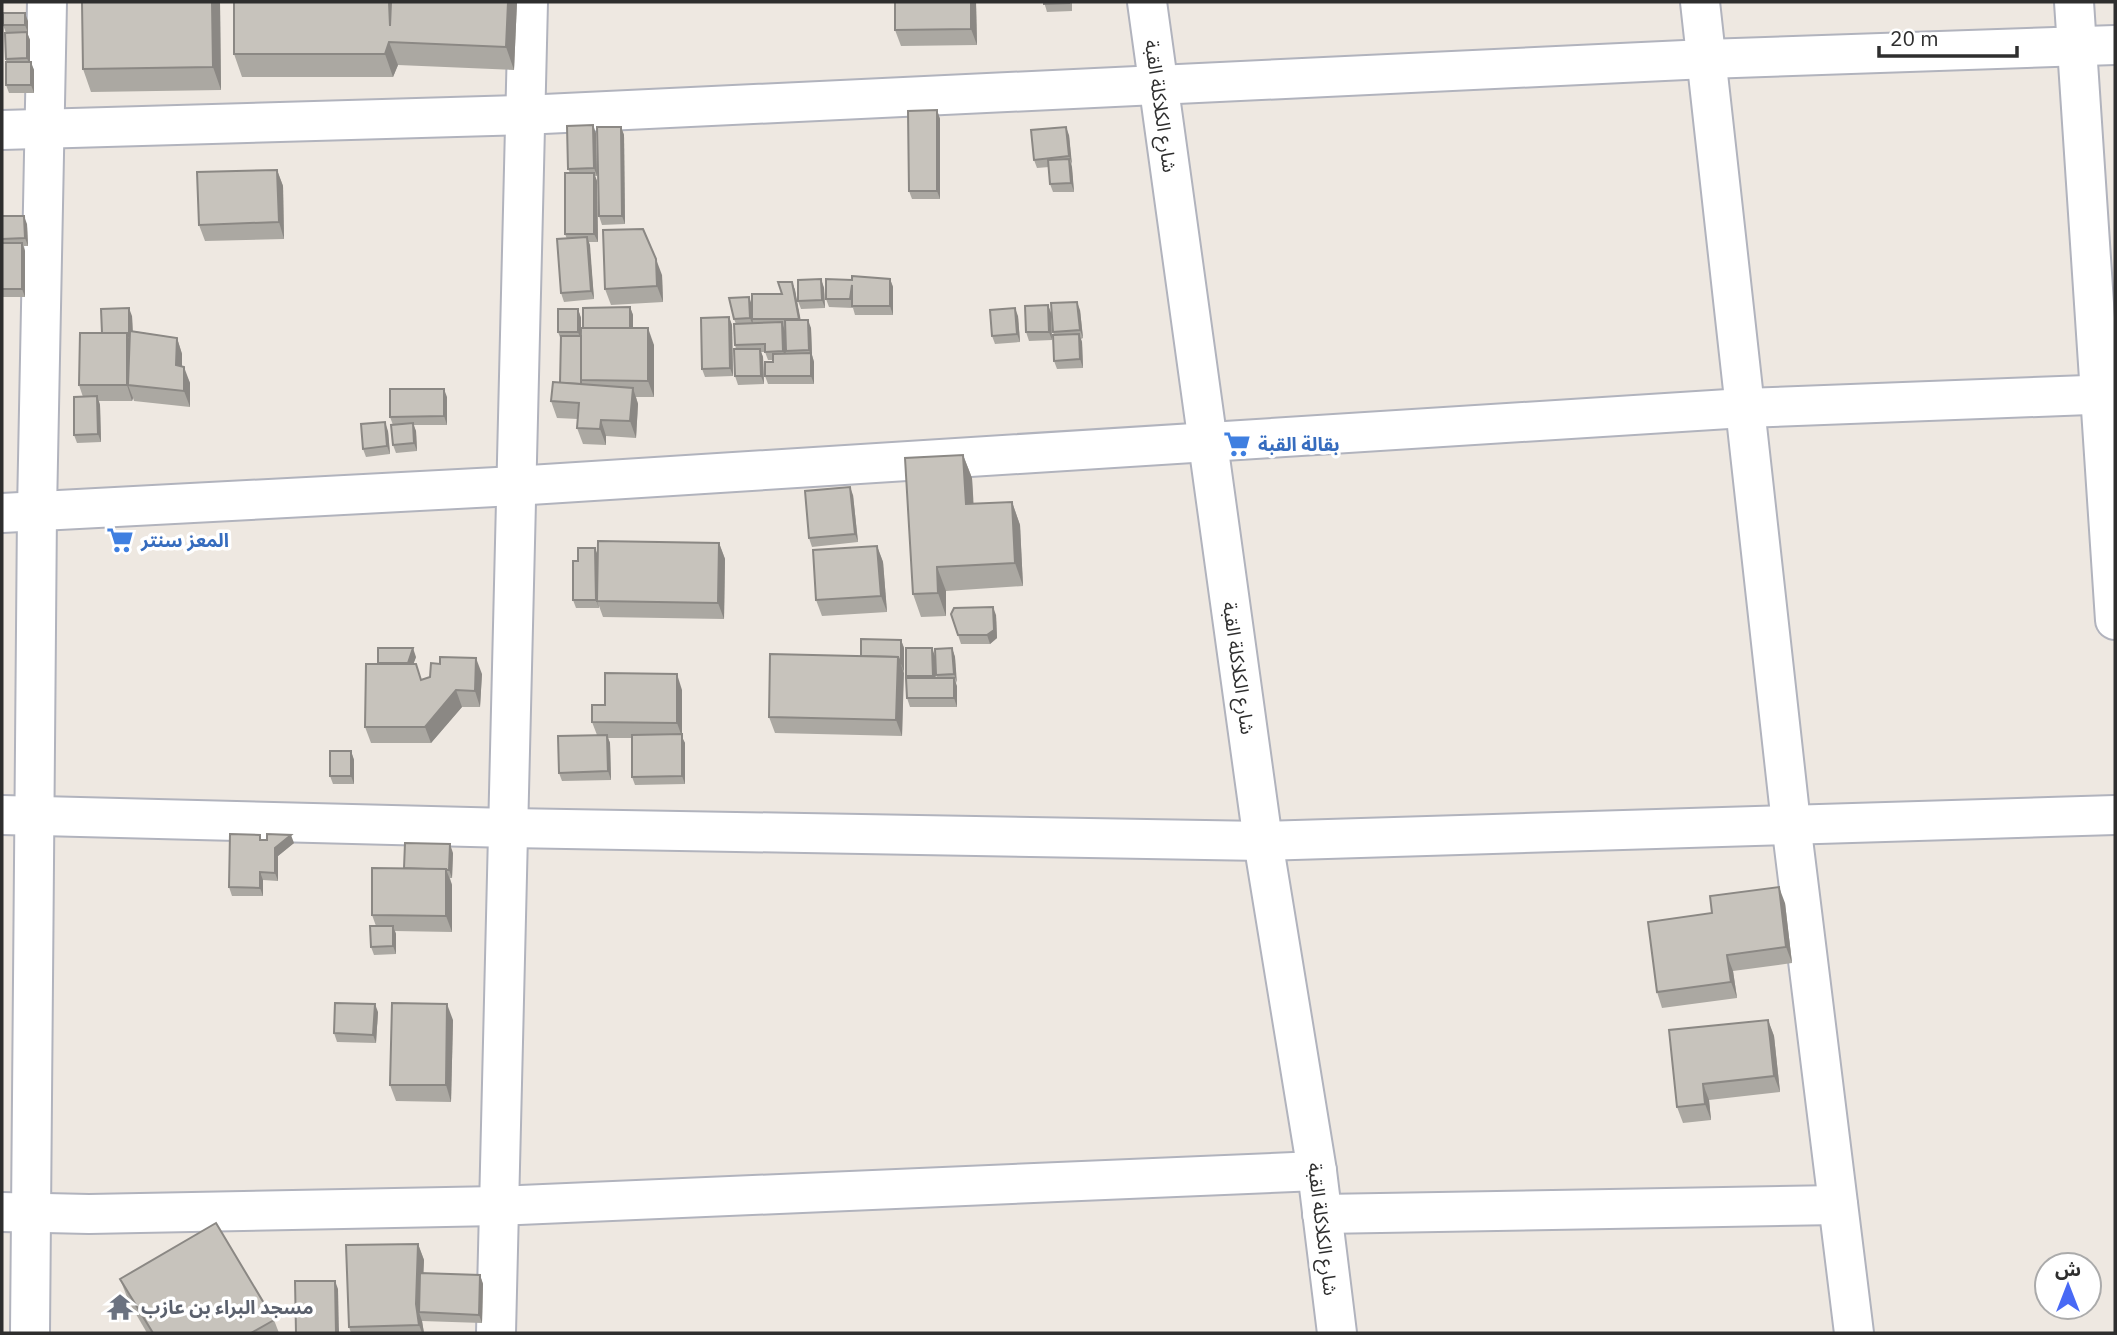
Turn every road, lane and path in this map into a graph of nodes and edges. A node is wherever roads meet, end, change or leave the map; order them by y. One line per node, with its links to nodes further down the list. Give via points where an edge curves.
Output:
1 (47, 2): 12 (street)
2 (528, 2): 10 (street)
3 (1147, 2): 9 (street, شارع الكلاكلة القبة)
4 (1700, 2): 8 (street)
5 (2074, 2): 7 (street)
6 (2115, 45): 7 (street)
7 (2078, 46): 8 (street); 13 (street)
8 (1706, 60): 9 (street); 14 (street)
9 (1158, 85): 10 (street); 15 (street, شارع الكلاكلة القبة)
10 (523, 115): 12 (street); 16 (street)
11 (2, 130): 12 (street)
12 (42, 130): 17 (street)
13 (2106, 394): 14 (street); 18 (street)
14 (1744, 408): 15 (street); 21 (street)
15 (1208, 440): 16 (street); 23 (street, شارع الكلاكلة القبة)
16 (514, 486): 17 (street); 22 (street)
17 (19, 512): 20 (street)
18 (2115, 620)
19 (2115, 814): 21 (street)
20 (18, 815): 22 (street); 27 (street)
21 (1791, 823): 23 (street); 25 (street)
22 (510, 828): 23 (street); 26 (street)
23 (1263, 841): 24 (street, شارع الكلاكلة القبة)
24 (1317, 1171): 26 (street); 28 (street, شارع الكلاكلة القبة)
25 (1838, 1205): 28 (street); 32 (street)
26 (497, 1206): 27 (street); 30 (street)
27 (17, 1213): 29 (street)
28 (1322, 1214): 31 (street, شارع الكلاكلة القبة)
29 (30, 1333)
30 (496, 1333)
31 (1337, 1333)
32 (1854, 1333)

